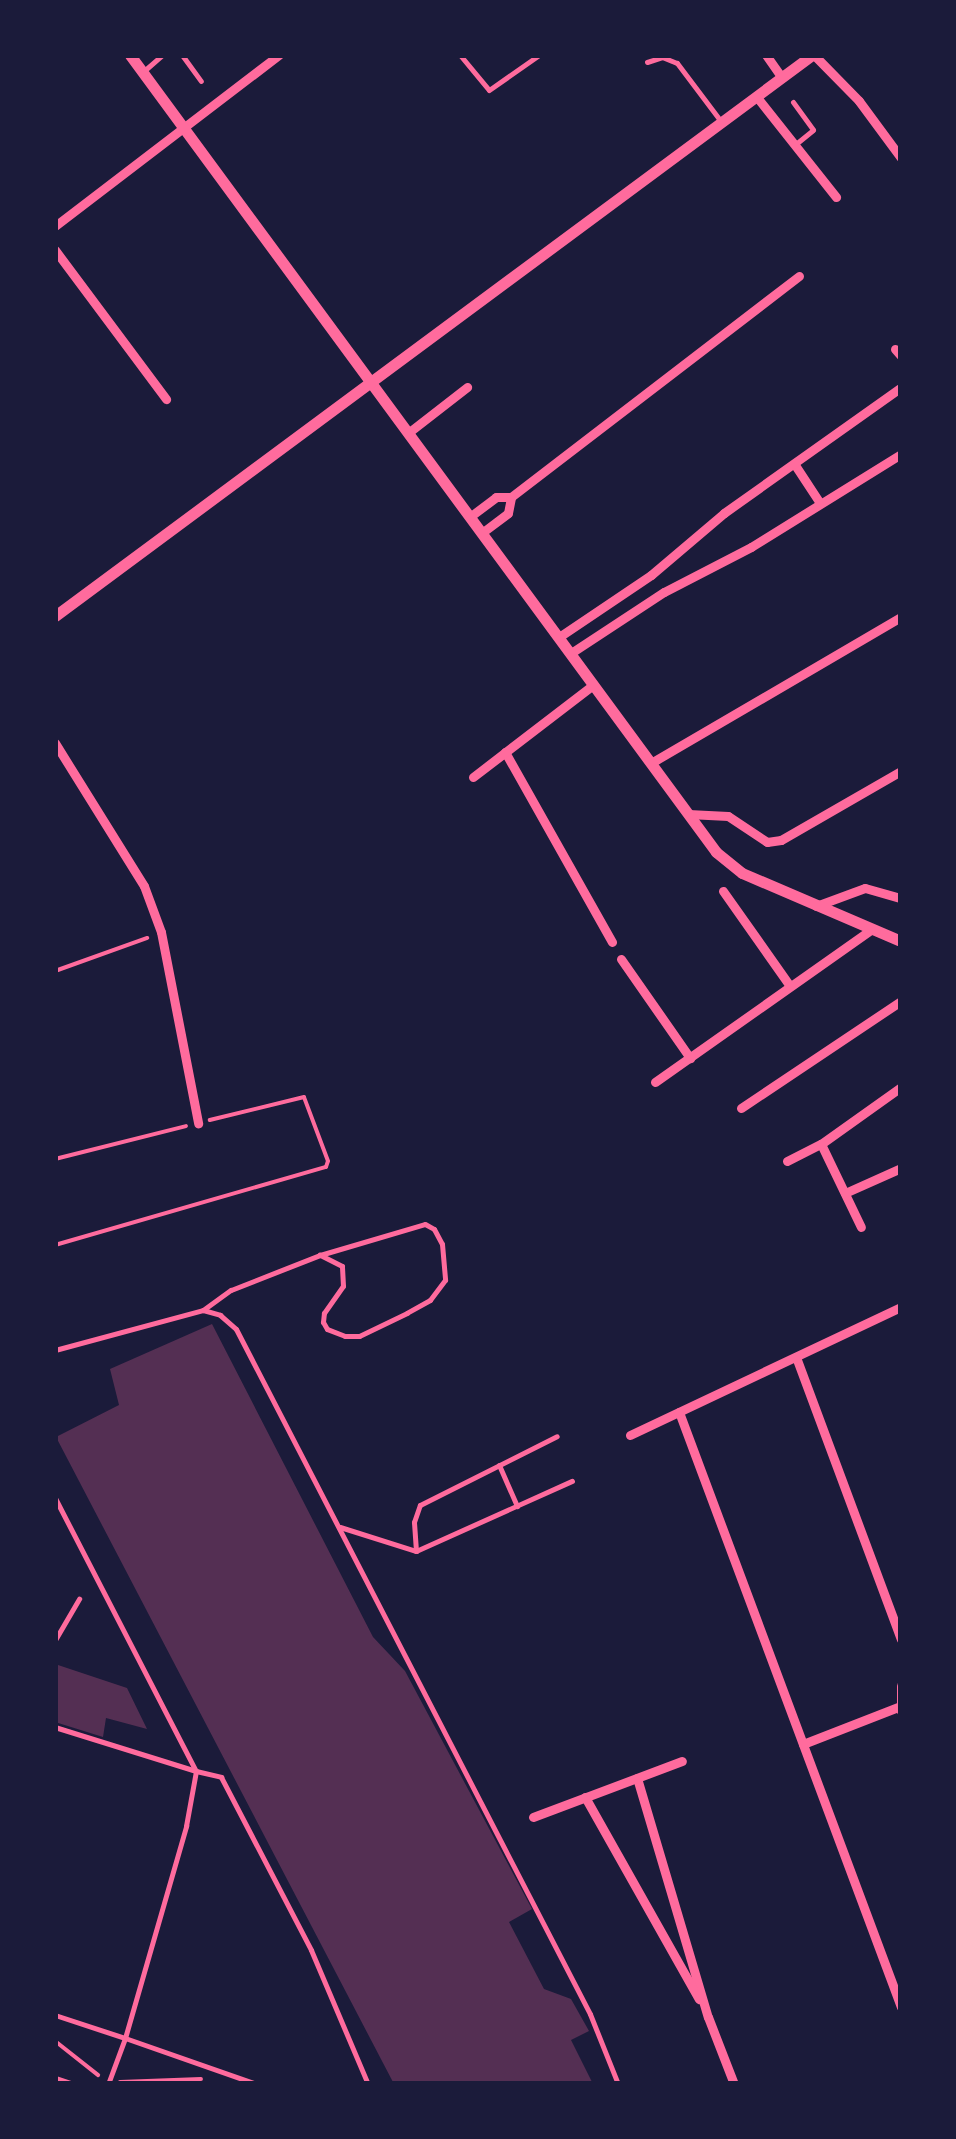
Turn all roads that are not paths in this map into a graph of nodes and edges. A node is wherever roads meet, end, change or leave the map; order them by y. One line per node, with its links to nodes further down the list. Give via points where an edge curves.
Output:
1 (130, 55): 10 (street)
2 (162, 55): 10 (lane)
3 (182, 55): 12 (lane)
4 (278, 55): 16 (street)
5 (460, 55): 6 (lane, via 489,90)
6 (539, 55)
7 (766, 55): 11 (street)
8 (813, 55): 11 (street); 18 (street, via 860,101)
9 (647, 62): 15 (lane, via 662,57 677,63)
10 (142, 72): 16 (street)
11 (782, 78): 13 (street)
12 (202, 81)
13 (756, 96): 15 (street); 17 (street)
14 (793, 102): 17 (lane, via 813,130)
15 (722, 122): 23 (street)
16 (181, 127): 20 (street); 23 (street)
17 (794, 145): 19 (street)
18 (901, 158)
19 (836, 196)
20 (55, 226)
21 (55, 250): 26 (street)
22 (799, 276): 30 (street)
23 (373, 380): 27 (street); 34 (street)
24 (467, 387): 27 (street)
25 (901, 387): 29 (street)
26 (166, 399)
27 (408, 433): 32 (street)
28 (901, 454): 31 (street)
29 (795, 465): 31 (street); 36 (street)
30 (511, 497): 32 (street, via 496,497); 33 (street, via 508,513)
31 (820, 503): 37 (street)
32 (471, 516): 33 (street)
33 (483, 532): 36 (street)
34 (55, 616)
35 (901, 617): 41 (street)
36 (559, 637): 37 (street)
37 (571, 653): 38 (street)
38 (593, 686): 40 (street); 41 (street)
39 (55, 744): 58 (street, via 144,886 161,932)
40 (505, 752): 43 (street); 50 (street)
41 (651, 763): 44 (street)
42 (901, 771): 44 (street, via 781,840 767,842 728,816)
43 (473, 776)
44 (688, 814): 47 (street, via 727,864)
45 (723, 890): 52 (street)
46 (901, 898): 47 (street, via 865,888)
47 (814, 907): 48 (street)
48 (869, 930): 49 (street); 52 (street)
49 (901, 941)
50 (612, 942)
51 (621, 959): 54 (street)
52 (790, 986): 54 (street)
53 (901, 1001): 57 (street)
54 (690, 1058): 55 (street)
55 (655, 1082)
56 (901, 1087): 59 (street)
57 (741, 1108)
58 (198, 1123)
59 (821, 1144): 60 (street); 62 (street)
60 (788, 1162)
61 (901, 1168): 62 (street)
62 (845, 1193): 63 (street)
63 (861, 1227)
64 (320, 1254): 64 (lane, via 424,1224 442,1244 444,1280 430,1300 407,1314 345,1336 324,1322 343,1286 342,1266); 66 (lane, via 231,1290)
65 (901, 1308): 68 (street)
66 (203, 1310): 67 (lane); 76 (lane, via 220,1314 236,1329)
67 (55, 1350)
68 (796, 1357): 69 (street); 79 (street)
69 (679, 1412): 70 (street); 84 (street)
70 (630, 1435)
71 (556, 1436): 72 (lane)
72 (499, 1465): 75 (lane); 77 (lane, via 420,1505)
73 (572, 1481): 75 (lane)
74 (55, 1498): 86 (lane)
75 (517, 1506): 77 (lane)
76 (337, 1526): 77 (lane); 99 (lane, via 590,2014)
77 (416, 1551)
78 (79, 1599): 80 (lane)
79 (901, 1638)
80 (55, 1640)
81 (901, 1686): 82 (street)
82 (900, 1709): 84 (street)
83 (55, 1727): 86 (lane)
84 (803, 1744): 90 (street)
85 (682, 1761): 87 (street)
86 (196, 1770): 93 (lane); 98 (lane, via 221,1777 312,1950)
87 (636, 1778): 88 (street); 92 (street)
88 (585, 1797): 89 (street); 92 (street)
89 (533, 1817)
90 (901, 2006)
91 (55, 2015): 93 (lane)
92 (708, 2017): 100 (street)
93 (125, 2038): 95 (lane); 97 (lane)
94 (55, 2078): 96 (lane)
95 (109, 2082)
96 (73, 2084)
97 (256, 2084)
98 (368, 2084)
99 (618, 2084)
100 (734, 2084)

